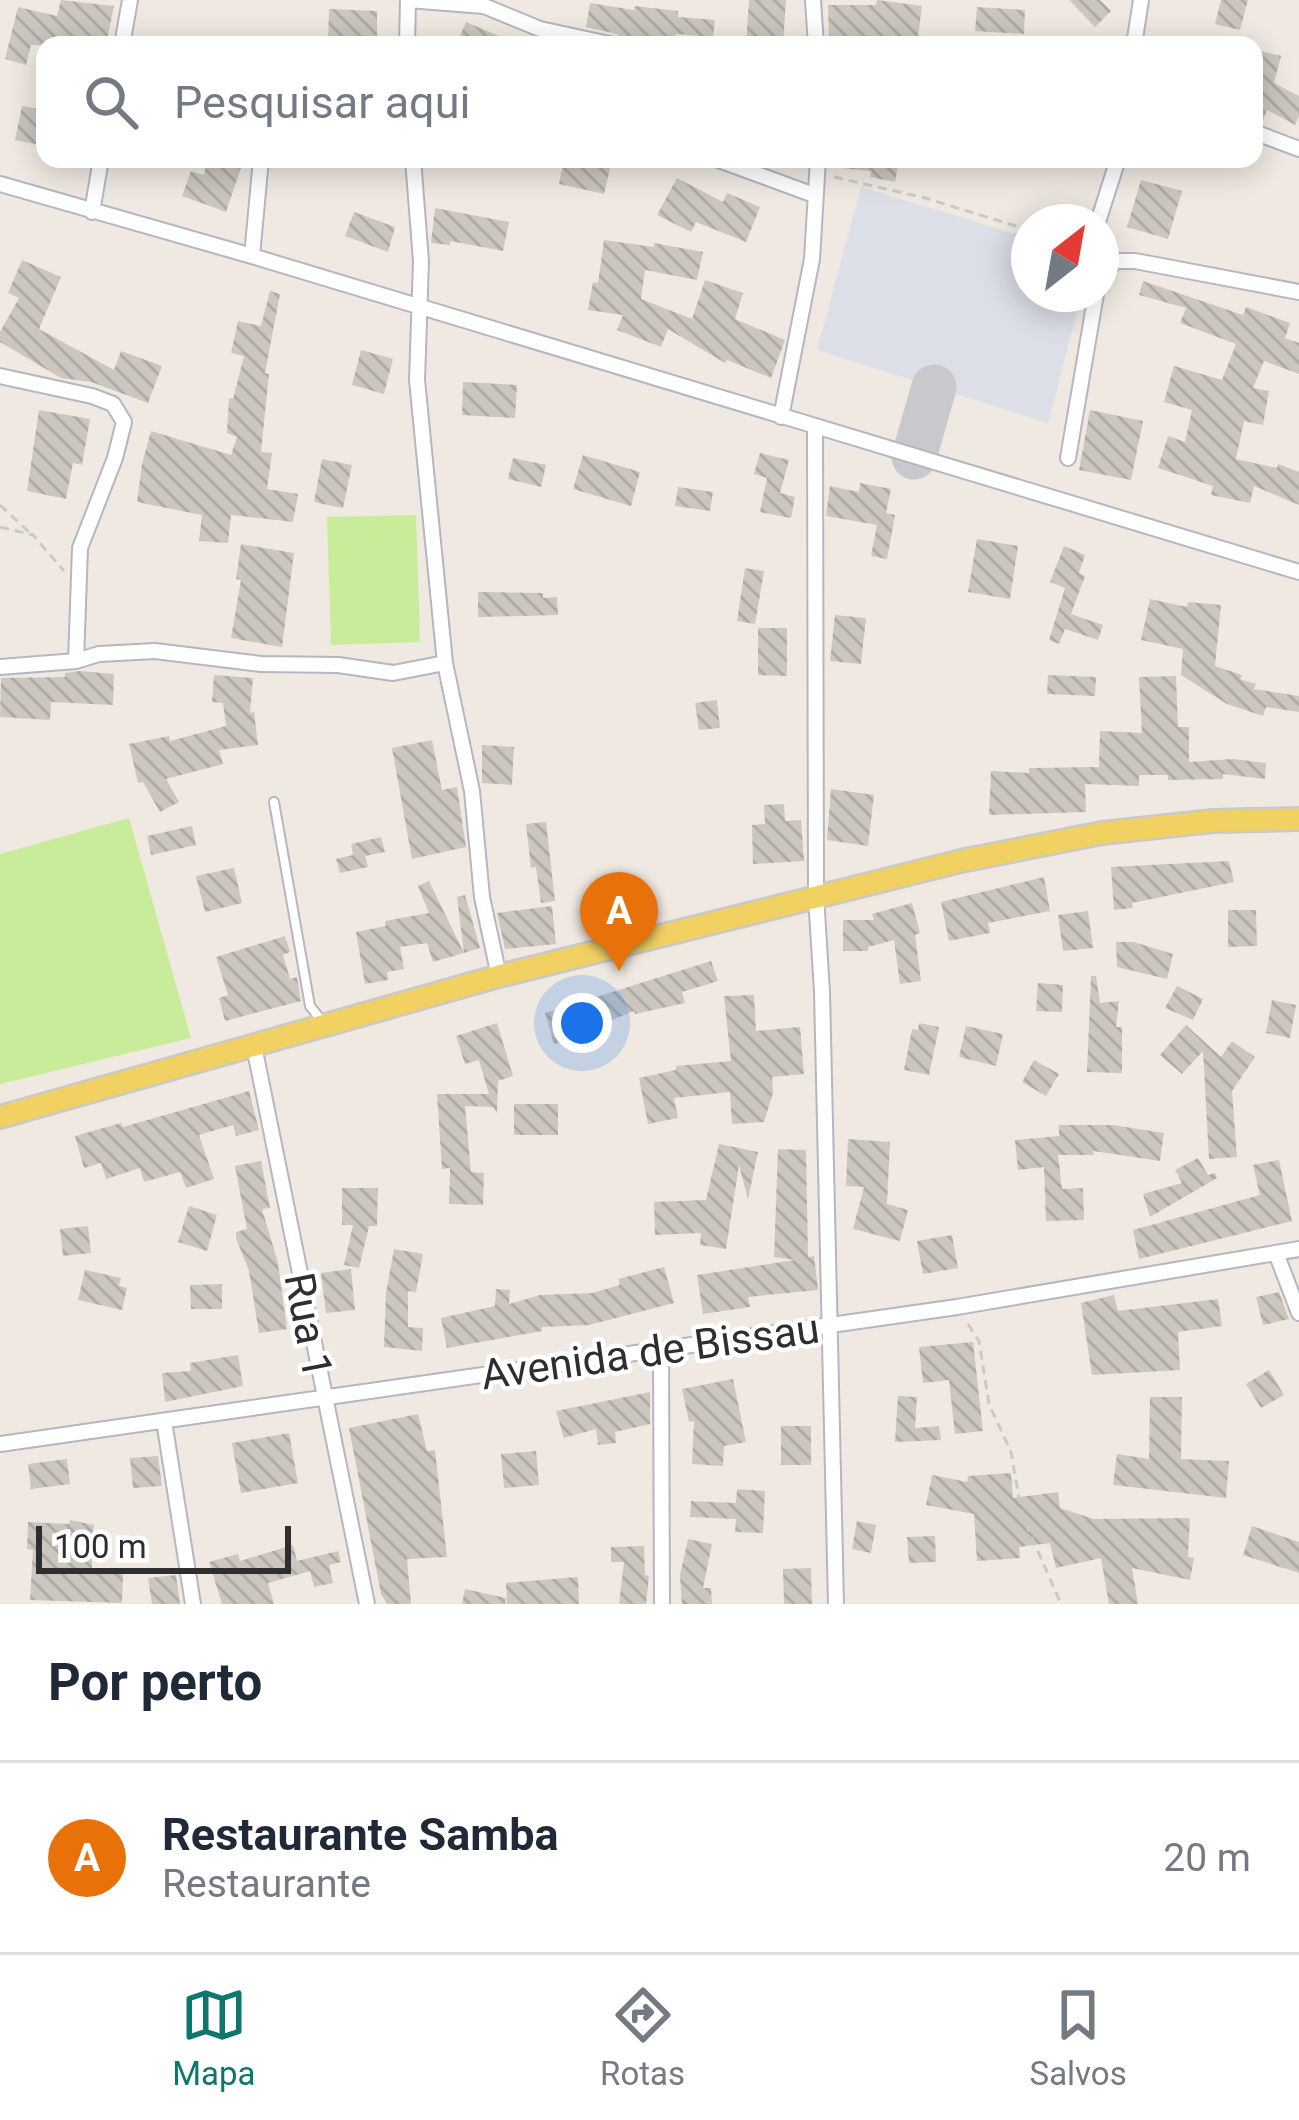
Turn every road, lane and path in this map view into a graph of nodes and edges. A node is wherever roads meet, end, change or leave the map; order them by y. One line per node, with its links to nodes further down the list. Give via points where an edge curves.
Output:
1 (130, 0): 5 (street)
2 (408, 0): 6 (street); 7 (street, via 484,7)
3 (813, 0): 8 (street)
4 (1141, 0): 9 (street)
5 (124, 36)
6 (407, 36)
7 (572, 36)
8 (815, 36)
9 (1135, 36)
10 (1263, 135): 11 (street)
11 (1299, 149)
12 (99, 168): 22 (street)
13 (260, 168): 24 (street)
14 (414, 168): 27 (street)
15 (740, 168): 20 (street)
16 (819, 168): 20 (street)
17 (822, 168): 23 (path)
18 (1115, 168): 21 (street)
19 (0, 184): 22 (street)
20 (814, 195): 30 (street, via 806,301)
21 (1104, 204)
22 (92, 212): 24 (street)
23 (1011, 225)
24 (252, 256): 27 (street)
25 (1119, 261): 26 (street)
26 (1299, 292)
27 (419, 309): 30 (street); 39 (street, via 417,380)
28 (1093, 312): 32 (street)
29 (0, 376): 37 (street, via 92,396 113,404 124,422 80,548)
30 (781, 417): 31 (street)
31 (815, 428): 36 (street); 43 (street)
32 (1068, 458)
33 (0, 505): 35 (path)
34 (0, 527): 35 (path)
35 (33, 535): 37 (path)
36 (1299, 572)
37 (80, 596): 38 (street)
38 (76, 661): 39 (street, via 155,651 393,673); 40 (street)
39 (445, 663): 44 (street)
40 (0, 668)
41 (274, 802): 45 (lane, via 310,1006)
42 (1299, 819): 43 (main road, via 1102,833)
43 (817, 896): 44 (main road); 52 (street)
44 (499, 976): 45 (main road)
45 (325, 1025): 46 (main road)
46 (254, 1046): 47 (main road); 54 (street, Rua 1)
47 (0, 1117)
48 (1299, 1249): 49 (street, Avenida de Bissau)
49 (1276, 1253): 50 (street, Avenida de Bissau); 51 (street)
50 (957, 1306): 52 (street, Avenida de Bissau); 61 (path, via 979,1341 1022,1515)
51 (1299, 1313)
52 (829, 1325): 53 (street, Avenida de Bissau); 60 (street)
53 (661, 1350): 54 (street, Avenida de Bissau); 59 (street)
54 (324, 1400): 55 (street, Avenida de Bissau); 58 (street, Rua 1)
55 (164, 1421): 56 (street, Avenida de Bissau); 57 (street)
56 (0, 1444)
57 (194, 1604)
58 (367, 1604)
59 (662, 1604)
60 (836, 1604)
61 (1061, 1604)

